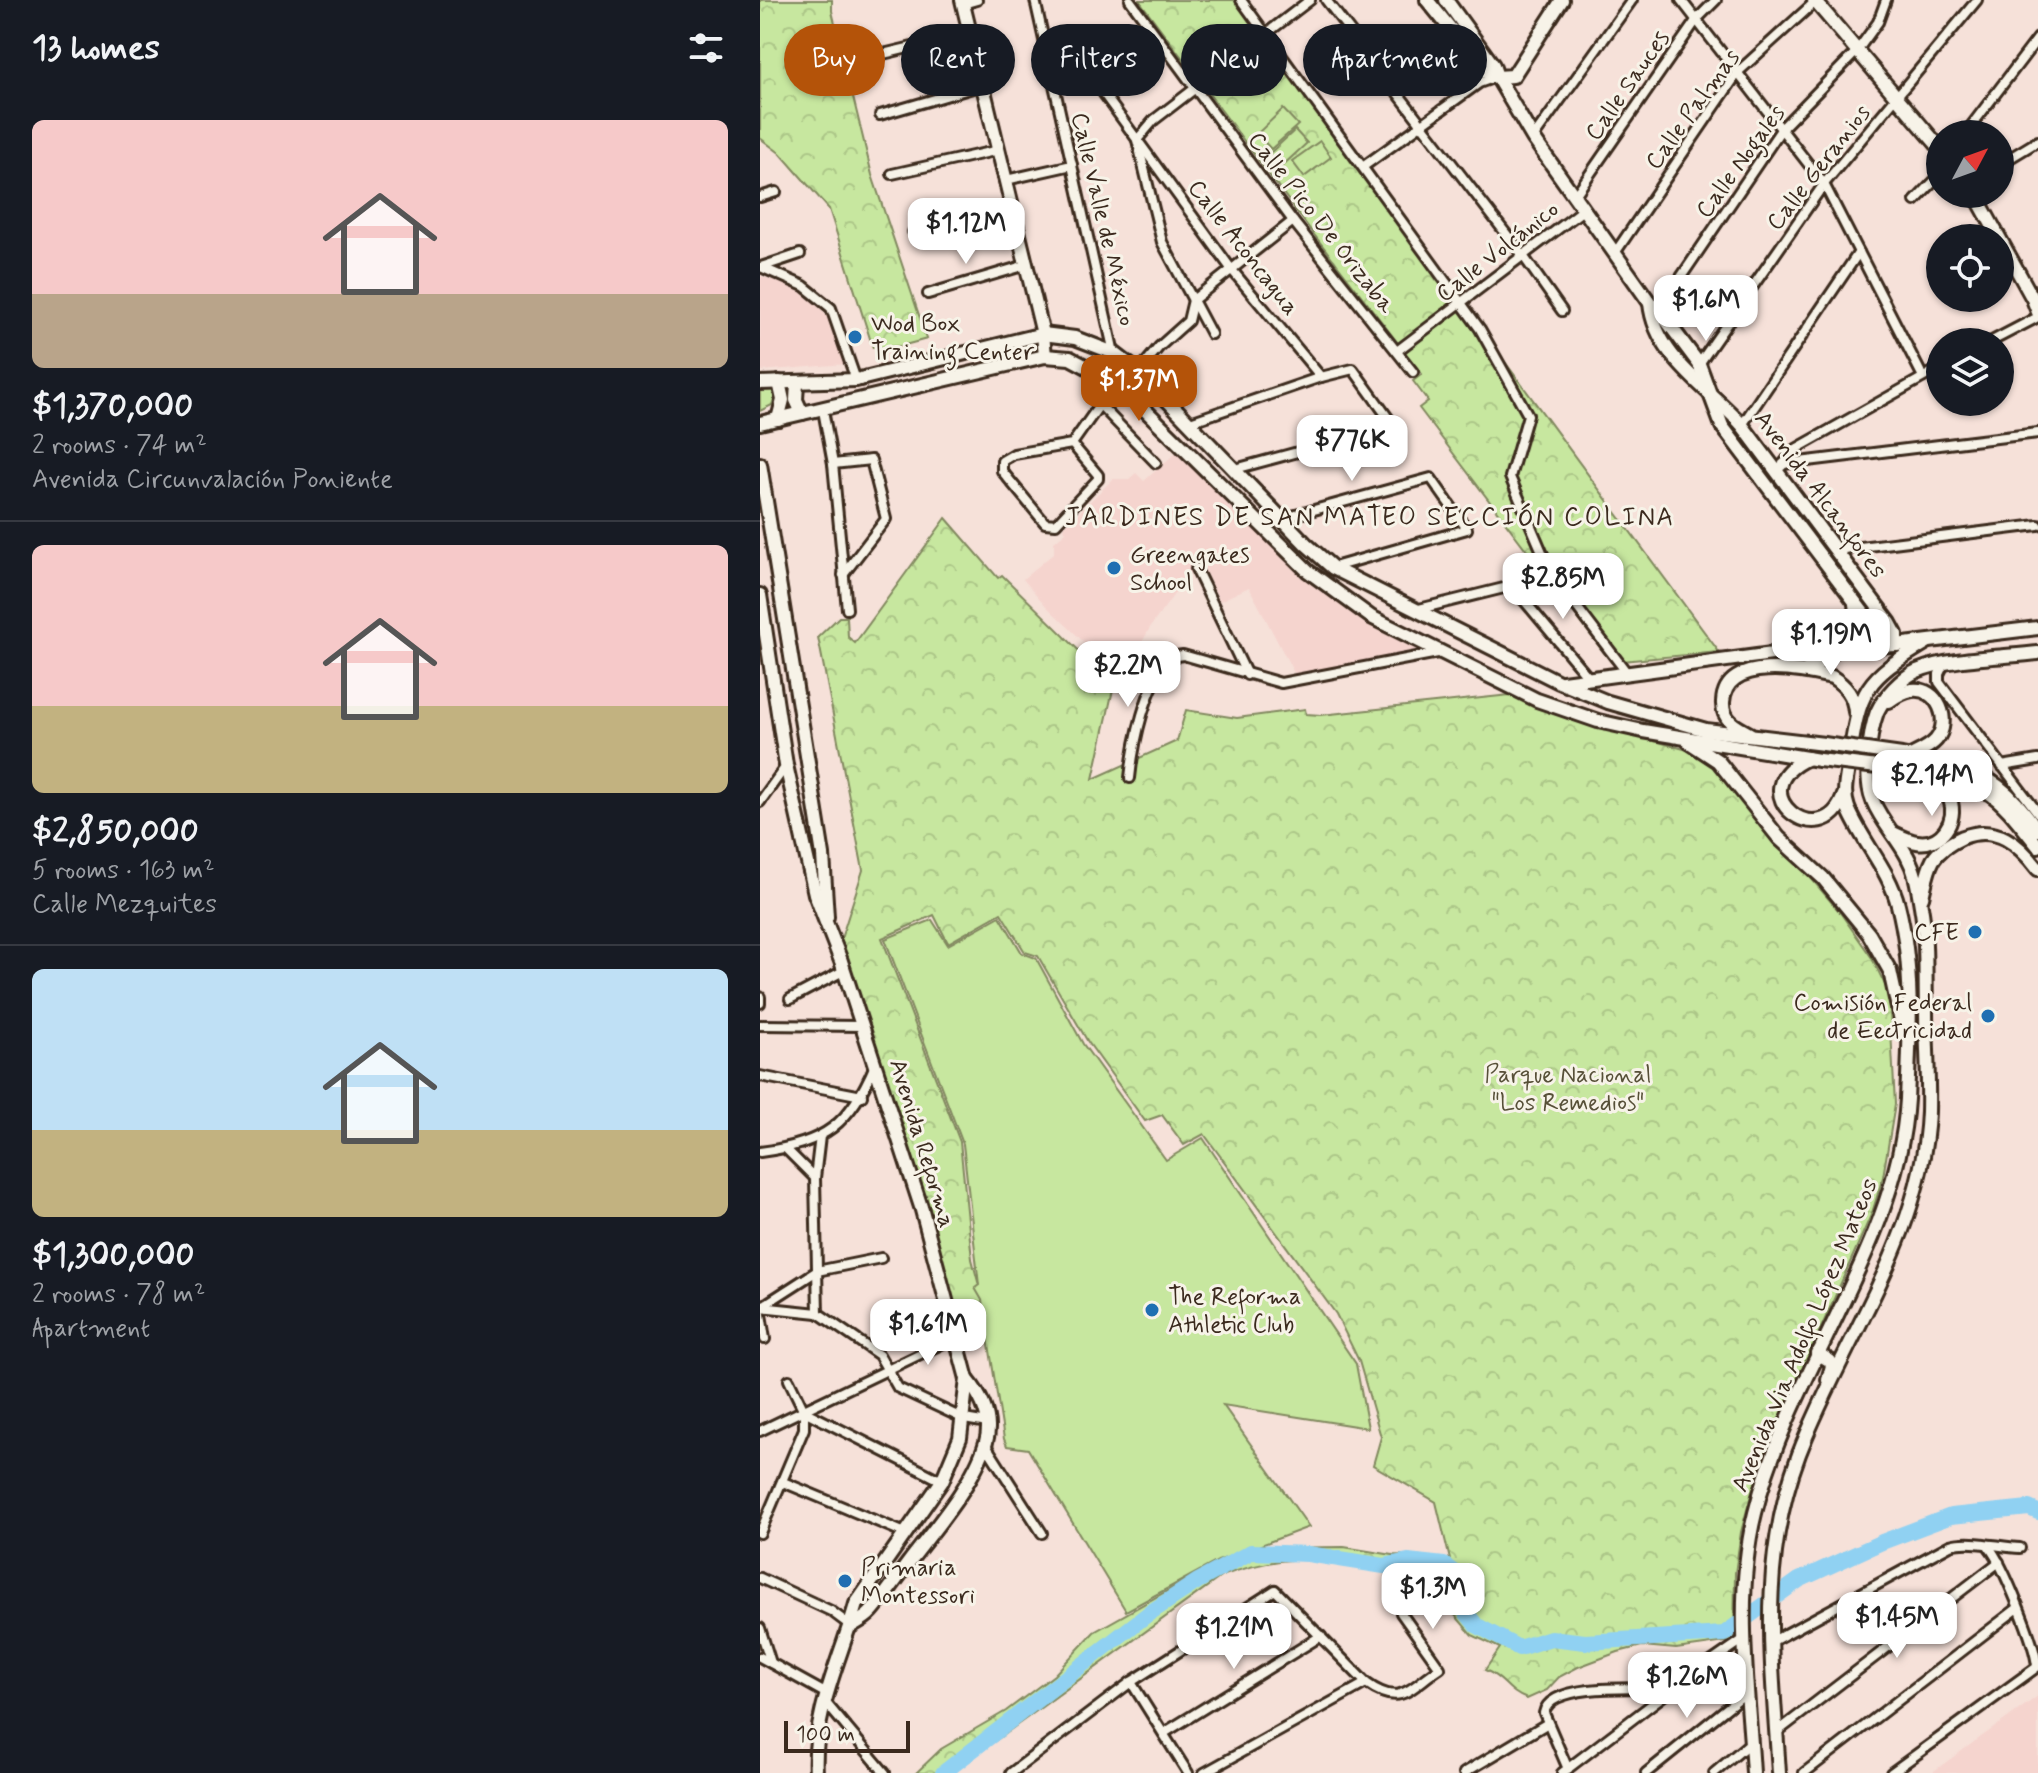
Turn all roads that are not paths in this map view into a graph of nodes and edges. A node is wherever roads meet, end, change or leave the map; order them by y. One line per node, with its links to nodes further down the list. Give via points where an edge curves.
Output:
1 (977, 0): 15 (street)
2 (1035, 0): 43 (street, Calle Valle de México)
3 (1130, 0): 24 (street, Calle Pico De Orizaba)
4 (1241, 0): 19 (street)
5 (1310, 0): 20 (street)
6 (1326, 0): 35 (street)
7 (1427, 0): 26 (main road, Avenida Alcanfores, via 1485,71)
8 (1562, 0): 26 (main road, via 1513,76)
9 (1632, 0): 38 (street)
10 (1681, 0): 17 (street)
11 (1716, 0): 17 (street, Calle Sauces)
12 (1886, 0): 22 (street, Calle Nogales)
13 (1977, 0): 32 (street, Calle Geranios)
14 (1815, 1): 22 (main road); 25 (street, Calle Palmas)
15 (963, 2): 18 (main road)
16 (1452, 2): 26 (main road, Avenida Alcanfores)
17 (1697, 19): 25 (street); 51 (street, Calle Sauces)
18 (969, 24)
19 (1259, 24)
20 (1281, 24)
21 (2038, 38): 34 (street)
22 (1857, 51): 32 (main road); 36 (street, Calle Nogales)
23 (1287, 62): 44 (street)
24 (1181, 69)
25 (1739, 71): 36 (street); 58 (street, Calle Palmas)
26 (1497, 77): 35 (street, via 1479,83); 38 (main road, Avenida Alcanfores)
27 (945, 96): 33 (street)
28 (986, 96): 41 (main road)
29 (1105, 96): 39 (street, Calle Aconcagua)
30 (1185, 96): 39 (street)
31 (1201, 96): 55 (street, Calle Pico De Orizaba)
32 (1898, 99): 37 (main road); 47 (street, Calle Geranios)
33 (880, 115)
34 (1976, 120)
35 (1421, 125): 44 (street); 60 (street)
36 (1782, 128): 47 (street); 69 (street, Calle Nogales)
37 (1926, 132)
38 (1533, 138): 51 (main road, Avenida Alcanfores)
39 (1137, 140): 64 (street, Calle Aconcagua); 66 (street, via 1162,242)
40 (2038, 141): 42 (street)
41 (999, 150): 45 (street); 46 (main road)
42 (2014, 156)
43 (1072, 165): 46 (street); 76 (street, Calle Valle de México)
44 (1364, 166): 67 (street)
45 (892, 174)
46 (1006, 180): 53 (main road)
47 (1824, 184): 57 (street); 78 (street, Calle Geranios)
48 (1926, 190): 52 (street)
49 (776, 192): 50 (street)
50 (760, 197)
51 (1574, 197): 54 (main road, Avenida Alcanfores)
52 (1915, 201)
53 (1013, 209): 56 (street); 61 (main road)
54 (1583, 210): 58 (main road, Avenida Alcanfores); 60 (street, Calle Volcánico)
55 (1293, 221): 64 (street); 75 (street, Calle Pico De Orizaba)
56 (913, 232)
57 (1859, 252): 84 (street); 100 (street)
58 (1615, 253): 69 (main road, Avenida Alcanfores)
59 (800, 254): 63 (street)
60 (1524, 257): 67 (street, Calle Volcánico); 68 (street)
61 (1026, 265): 65 (street); 72 (main road)
62 (2014, 266): 70 (main road)
63 (760, 267): 85 (street, via 804,286 831,308)
64 (1232, 270): 66 (street); 83 (street, Calle Aconcagua)
65 (928, 294)
66 (1193, 300): 73 (street); 81 (street, via 1188,321 1159,347)
67 (1461, 305): 75 (street, Calle Volcánico); 126 (street, via 1528,415 1510,477 1551,573)
68 (1562, 311)
69 (1654, 311): 78 (main road, Avenida Alcanfores); 92 (main road, Avenida Alcanfores, via 1653,326 1664,343)
70 (2038, 315): 71 (street)
71 (2014, 328)
72 (1043, 334): 74 (main road); 76 (main road, via 1075,338); 77 (main road)
73 (1211, 334)
74 (999, 344): 79 (main road); 85 (main road)
75 (1397, 351): 80 (street, Calle Pico De Orizaba)
76 (1114, 353): 81 (main road)
77 (1045, 356): 79 (main road); 89 (main road, via 1070,358)
78 (1699, 364): 92 (main road, Avenida Alcanfores)
79 (1002, 365): 95 (main road)
80 (1413, 372)
81 (1141, 374): 90 (main road); 91 (main road, via 1140,388)
82 (1926, 375): 84 (street)
83 (1321, 377): 98 (street); 106 (street, via 1353,369 1394,426)
84 (1923, 377): 107 (street, via 1794,450)
85 (856, 380): 88 (main road)
86 (779, 382): 87 (main road); 88 (main road); 97 (main road, via 783,400)
87 (760, 383)
88 (797, 383): 96 (main road)
89 (1115, 383): 91 (main road); 93 (street)
90 (1156, 388): 94 (main road, via 1143,395); 98 (main road)
91 (1130, 395): 94 (main road)
92 (1712, 396): 100 (main road, Avenida Alcanfores); 114 (main road, Avenida Alcanfores, via 1722,426)
93 (1100, 405): 102 (street); 103 (street)
94 (1140, 405): 123 (main road, via 1334,592 1371,617)
95 (823, 410): 96 (main road); 105 (street)
96 (802, 413): 97 (main road)
97 (778, 419): 99 (main road)
98 (1190, 422): 106 (main road)
99 (760, 423)
100 (1742, 425): 107 (main road, Avenida Alcanfores)
101 (2038, 433): 107 (street)
102 (1072, 444): 102 (street, via 1002,461 1002,471 1045,523 1056,524 1098,479)
103 (1156, 463)
104 (760, 464): 116 (main road, Avenida Reforma)
105 (833, 464): 113 (street); 113 (street, via 871,460 886,519)
106 (1235, 469): 108 (main road)
107 (1781, 469): 110 (main road, Avenida Alcanfores)
108 (1281, 519): 111 (main road); 111 (street, via 1431,478 1467,529)
109 (2038, 525): 110 (street)
110 (1836, 550): 121 (main road, Avenida Alcanfores, via 1890,623)
111 (1333, 568): 118 (main road)
112 (1196, 569): 128 (street)
113 (843, 575): 117 (street)
114 (1854, 600): 121 (main road, Avenida Alcanfores); 122 (main road, via 1858,624)
115 (761, 601): 116 (main road, via 774,612); 133 (main road, Avenida Reforma)
116 (782, 603): 132 (main road, Avenida Reforma)
117 (847, 609)
118 (1414, 610): 130 (street, via 1512,586); 131 (main road)
119 (2038, 628): 120 (main road)
120 (1927, 642): 121 (main road); 129 (main road)
121 (1896, 645): 122 (main road); 129 (main road)
122 (1839, 647): 126 (main road); 127 (main road)
123 (1444, 652): 128 (street, via 1281,683); 136 (main road, via 1537,700 1598,721)
124 (2038, 653): 125 (main road)
125 (1944, 664): 134 (main road, via 1917,671); 142 (street, via 1939,682)
126 (1627, 673): 130 (main road)
127 (1801, 673): 135 (main road, via 1841,683 1852,696); 137 (main road, via 1762,669 1732,679 1723,710 1733,725)
128 (1247, 675): 144 (street, via 1183,655 1170,657 1160,670 1134,741)
129 (1875, 677): 135 (main road)
130 (1589, 678): 131 (main road)
131 (1559, 682): 137 (main road, via 1653,717)
132 (798, 701): 133 (main road); 153 (main road, Avenida Reforma, via 823,855)
133 (776, 704): 141 (main road, Avenida Reforma)
134 (1879, 707): 138 (main road, via 1908,690 1937,699 1942,709 1940,734 1934,743); 149 (main road, Avenida Via Adolfo López Mateos, via 1869,786)
135 (1855, 717): 145 (main road)
136 (1682, 738): 139 (main road); 158 (main road, via 1718,761 1779,838 1823,878 1869,934 1890,971)
137 (1756, 738): 138 (main road, bridge)
138 (1905, 756): 148 (main road, via 1996,784)
139 (1813, 759): 143 (main road, bridge); 145 (main road, via 1793,765 1781,782 1786,810 1808,822 1819,820 1832,815)
140 (2038, 760): 142 (street)
141 (786, 765): 146 (street); 153 (main road, Avenida Reforma, via 815,894)
142 (2002, 766): 147 (street)
143 (1924, 773): 149 (main road, via 1948,793 1952,814 1947,829 1920,843); 150 (main road, via 1992,793)
144 (1130, 778)
145 (1844, 795): 158 (main road, Avenida Via Adolfo López Mateos, via 1897,902 1909,993)
146 (760, 802)
147 (2038, 813)
148 (2038, 830)
149 (1893, 833): 152 (main road, Avenida Via Adolfo López Mateos, via 1913,868)
150 (2038, 846)
151 (2038, 869): 152 (main road, via 2001,836 1967,836 1934,859)
152 (1921, 904): 176 (main road, Avenida Via Adolfo López Mateos, via 1928,1111 1917,1189)
153 (827, 924): 154 (main road, Avenida Reforma)
154 (845, 970): 155 (street); 157 (main road, Avenida Reforma)
155 (790, 999)
156 (760, 1025): 157 (street)
157 (863, 1026): 159 (main road, Avenida Reforma)
158 (1909, 1057): 172 (main road, Avenida Via Adolfo López Mateos, via 1906,1108 1889,1195)
159 (875, 1065): 161 (street); 170 (main road, Avenida Reforma)
160 (760, 1076): 161 (street)
161 (862, 1096): 162 (street)
162 (820, 1136): 163 (street); 165 (street)
163 (786, 1149): 164 (street); 165 (street)
164 (760, 1152)
165 (815, 1178): 167 (street)
166 (881, 1258): 167 (street)
167 (817, 1271): 169 (street); 169 (street, via 760,1307)
168 (760, 1308): 171 (street)
169 (818, 1313): 173 (street, via 866,1344)
170 (956, 1337): 173 (street); 174 (main road, Avenida Reforma)
171 (765, 1339)
172 (1817, 1353): 176 (main road, via 1832,1366); 197 (main road, Avenida Via Adolfo López Mateos, via 1759,1499 1748,1548)
173 (886, 1368): 177 (street); 178 (street, via 898,1388)
174 (967, 1379): 178 (main road, Avenida Reforma); 179 (main road, Avenida Reforma, via 980,1395)
175 (789, 1380): 177 (street)
176 (1819, 1410): 199 (main road, Avenida Via Adolfo López Mateos, via 1780,1517 1771,1576)
177 (804, 1411): 180 (street); 184 (street); 185 (street, via 804,1429)
178 (964, 1419): 179 (street); 182 (main road, Avenida Reforma)
179 (988, 1423): 181 (main road, Avenida Reforma)
180 (760, 1431)
181 (985, 1444): 183 (main road, Avenida Reforma); 188 (street)
182 (951, 1462): 183 (main road); 184 (main road, Avenida Reforma)
183 (970, 1474): 195 (main road, Avenida Reforma, via 870,1614)
184 (942, 1481): 187 (main road, Avenida Reforma)
185 (783, 1482): 186 (street); 187 (street)
186 (760, 1533)
187 (905, 1533): 195 (main road, Avenida Reforma, via 856,1604)
188 (1042, 1533)
189 (1989, 1547): 190 (street); 191 (street); 199 (street, via 1950,1545)
190 (2020, 1548)
191 (1999, 1562): 193 (street); 208 (street)
192 (760, 1578): 195 (street)
193 (2018, 1608): 222 (street); 223 (street, via 2037,1667)
194 (1401, 1613): 203 (street, via 1440,1668 1401,1695 1383,1695)
195 (851, 1626): 206 (main road, Avenida Reforma)
196 (760, 1628): 201 (street)
197 (1745, 1632): 204 (street); 205 (main road, Avenida Via Adolfo López Mateos)
198 (1321, 1636): 202 (street, via 1275,1590); 203 (street); 209 (street)
199 (1771, 1642): 208 (main road, Avenida Via Adolfo López Mateos)
200 (760, 1657): 201 (street)
201 (771, 1664): 206 (street)
202 (1131, 1682): 209 (street); 214 (street)
203 (1366, 1683): 216 (street)
204 (1672, 1689): 207 (street, via 1578,1690 1546,1706); 211 (street)
205 (1748, 1691): 210 (main road, Avenida Via Adolfo López Mateos); 218 (street)
206 (826, 1699): 212 (main road, Avenida Reforma); 213 (street)
207 (1548, 1723): 211 (street); 217 (street)
208 (1777, 1732): 221 (main road, Avenida Via Adolfo López Mateos)
209 (1164, 1733): 215 (street)
210 (1751, 1742): 219 (street); 220 (main road, Avenida Via Adolfo López Mateos)
211 (1565, 1771)
212 (816, 1773)
213 (885, 1773)
214 (1011, 1773)
215 (1188, 1773)
216 (1204, 1773)
217 (1464, 1773)
218 (1646, 1773)
219 (1714, 1773)
220 (1753, 1773)
221 (1779, 1773)
222 (1804, 1773)
223 (1891, 1773)

